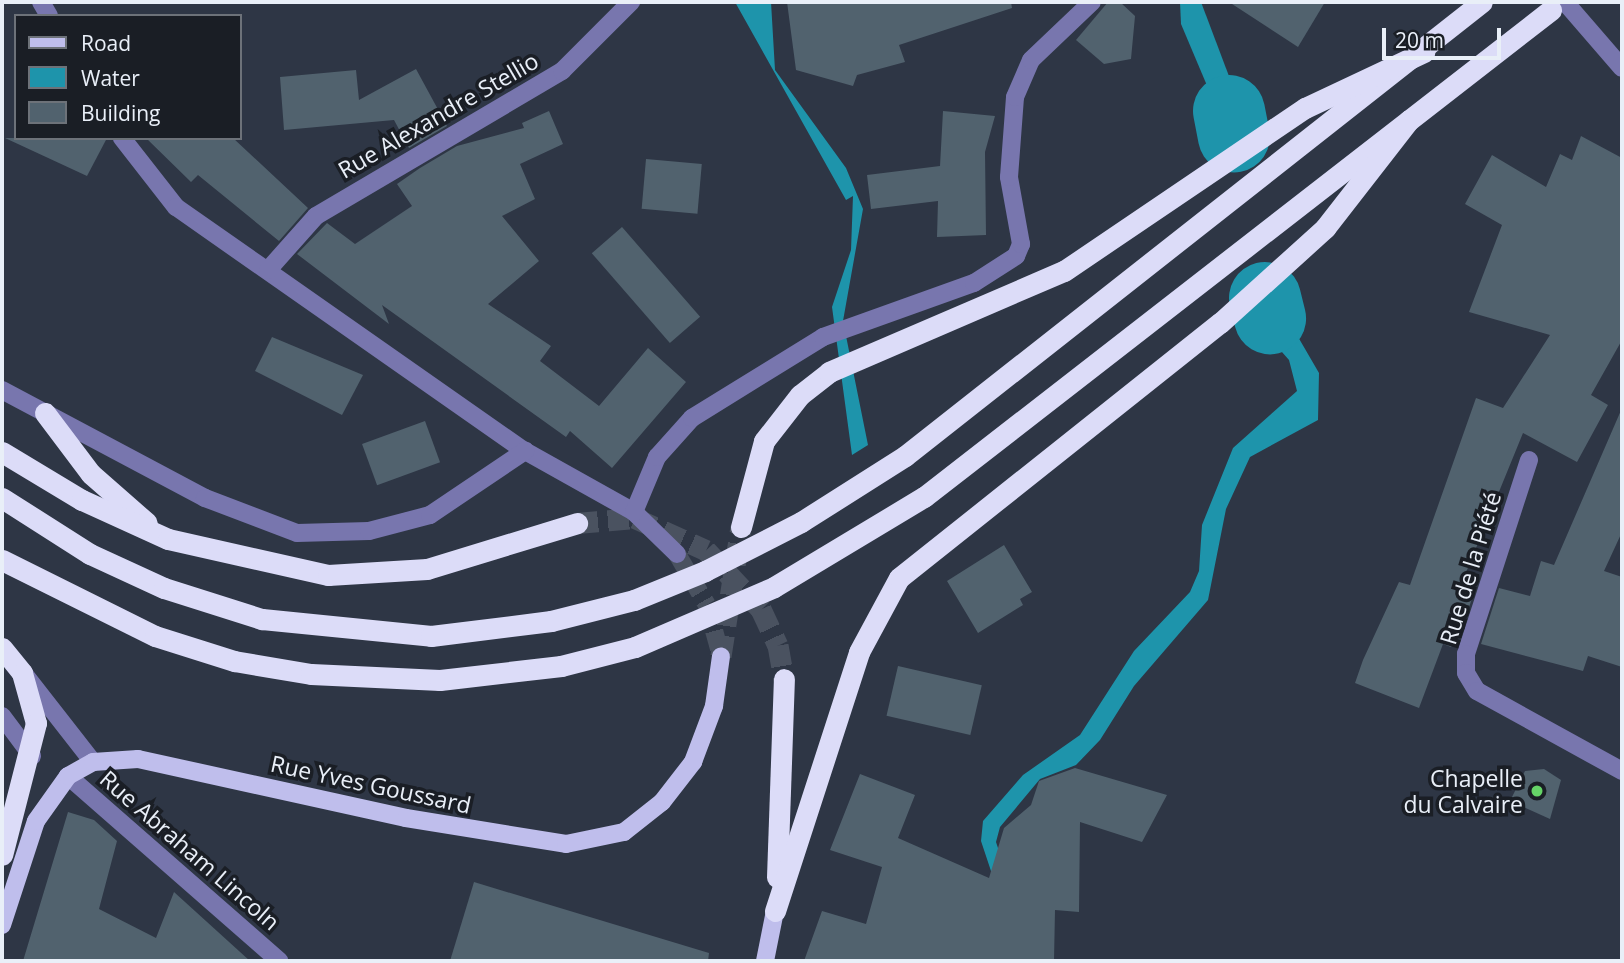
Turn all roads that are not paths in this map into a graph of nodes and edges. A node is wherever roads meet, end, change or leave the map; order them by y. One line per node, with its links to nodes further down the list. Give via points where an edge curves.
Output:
1 (631, 2): 9 (street, Rue Alexandre Stellio, via 562,71 316,216)
2 (1092, 2): 16 (street, via 1031,60 1015,97 1009,177 1021,244 1016,256 974,283 823,337 692,418 657,457)
3 (1482, 2): 5 (highway)
4 (1558, 6): 6 (street); 7 (highway)
5 (1424, 52): 15 (highway, bridge, via 905,456 801,522 705,571 634,600 551,621 431,636 262,619 164,588 90,554); 18 (highway, via 1305,108 1055,276 829,372 800,395 764,441)
6 (1622, 68)
7 (1409, 120): 21 (highway, bridge, via 925,497 774,587 635,647 561,666 440,680 311,674 234,660 155,636); 32 (highway, via 1325,228 1230,314 898,578 859,652)
8 (124, 140): 9 (street, via 176,207)
9 (268, 270): 12 (street)
10 (2, 390): 11 (street)
11 (45, 413): 12 (street, via 205,498 309,534 369,531 430,515); 19 (highway, via 91,474)
12 (525, 451): 16 (street)
13 (2, 452): 19 (highway, via 82,500)
14 (1529, 460): 29 (street, Rue de la Piété, via 1466,654 1466,673 1477,691)
15 (2, 498)
16 (634, 512): 20 (street)
17 (577, 523): 19 (highway, via 427,569 377,576 285,570)
18 (741, 527)
19 (168, 539)
20 (677, 554)
21 (2, 560)
22 (2, 648): 24 (highway)
23 (721, 656): 28 (main road, Rue Yves Goussard, via 705,736 679,783 645,819 585,844 486,833 138,759)
24 (22, 673): 27 (highway, via 36,723); 28 (street)
25 (784, 679): 32 (highway)
26 (2, 716): 27 (street)
27 (32, 756): 31 (highway)
28 (93, 762): 30 (main road, Rue Yves Goussard)
29 (1622, 771)
30 (68, 776): 33 (main road, Rue Yves Goussard, via 36,821); 34 (street, Rue Abraham Lincoln)
31 (2, 855)
32 (775, 911): 35 (main road)
33 (2, 925)
34 (279, 961)
35 (765, 961)

